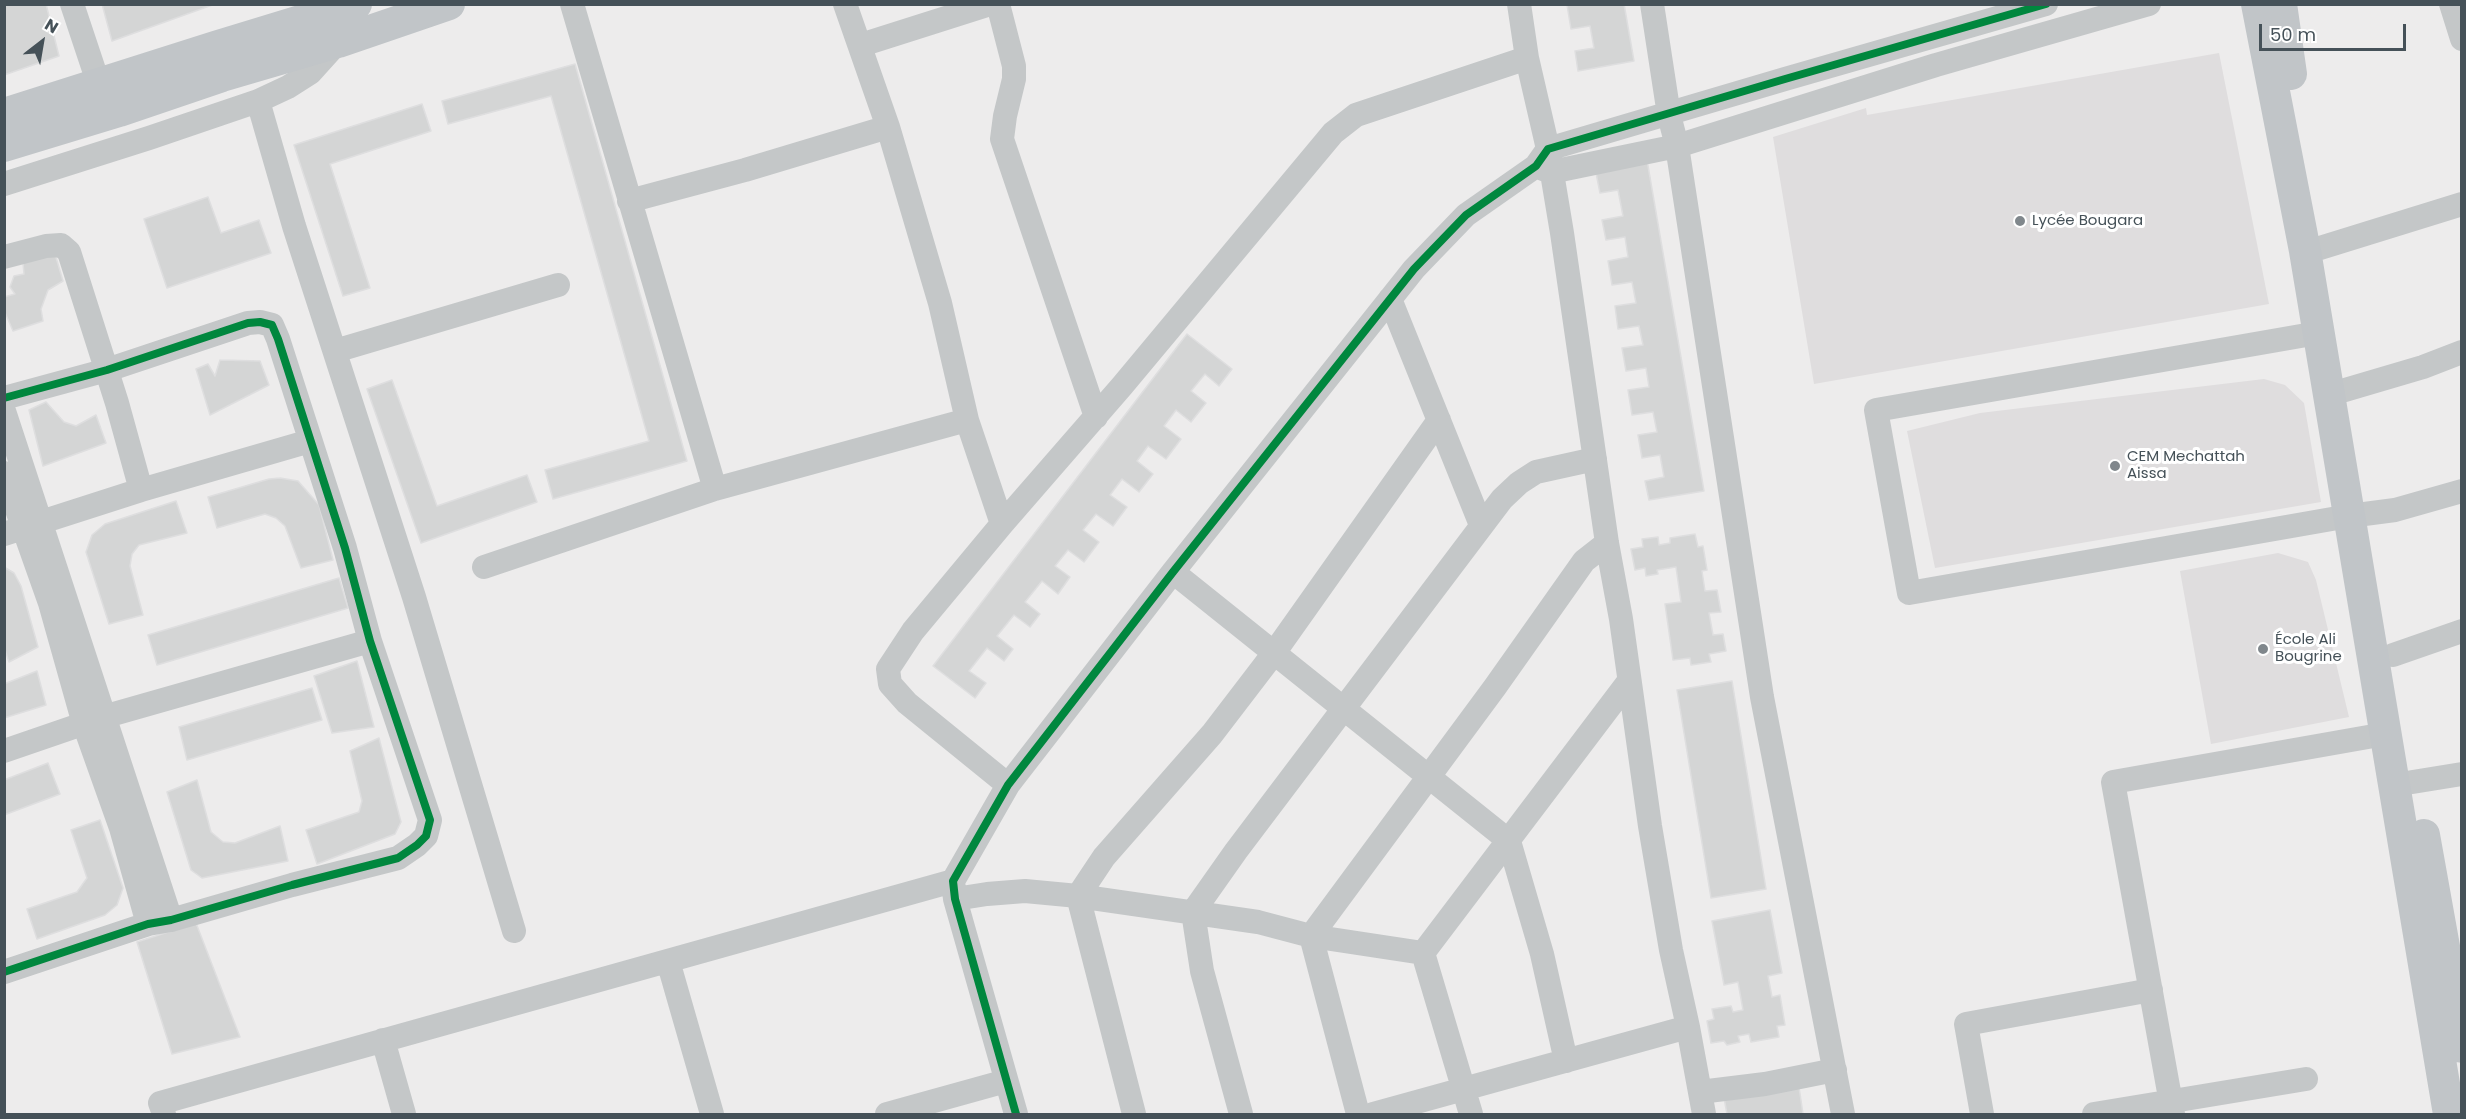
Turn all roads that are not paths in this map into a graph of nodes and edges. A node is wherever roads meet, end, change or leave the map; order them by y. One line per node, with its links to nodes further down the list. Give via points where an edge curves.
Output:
1 (72, 4): 19 (street)
2 (356, 4): 19 (main road)
3 (449, 4): 16 (main road)
4 (572, 4): 28 (street)
5 (845, 4): 17 (street)
6 (990, 4): 17 (street)
7 (998, 4): 41 (street, via 1014,66 1002,139)
8 (1519, 4): 18 (street)
9 (1652, 4): 22 (street)
10 (2046, 4): 22 (street)
11 (2149, 4): 25 (street)
12 (2257, 4): 30 (main road)
13 (2281, 4): 30 (main road)
14 (2451, 4): 15 (street)
15 (2462, 39)
16 (338, 42): 20 (street, via 310,73); 24 (main road)
17 (861, 45): 23 (street)
18 (1527, 58): 26 (street); 41 (street, via 1356,115 1333,133)
19 (99, 85): 21 (main road)
20 (258, 100): 27 (street); 35 (street)
21 (4, 114)
22 (1669, 115): 25 (street); 26 (street)
23 (888, 127): 28 (street); 42 (street, via 940,303)
24 (4, 146)
25 (1677, 146): 26 (street); 86 (street, via 1762,697)
26 (1545, 162): 33 (street, via 1466,215); 45 (street)
27 (4, 184)
28 (629, 201): 47 (street)
29 (2462, 204): 30 (street)
30 (2312, 250): 34 (main road); 38 (main road)
31 (4, 257): 37 (street, via 46,246 61,246 69,252)
32 (558, 285): 35 (street)
33 (1390, 299): 43 (street); 56 (street)
34 (2319, 333): 50 (main road); 50 (street, via 1876,410 1909,593)
35 (335, 351): 76 (street)
36 (2462, 352): 38 (street)
37 (107, 370): 39 (street); 44 (street, via 248,323 272,325); 48 (street)
38 (2345, 390): 50 (main road)
39 (4, 398)
40 (4, 411): 53 (street)
41 (1096, 417): 51 (street)
42 (967, 420): 47 (street); 51 (street)
43 (1438, 420): 52 (street); 59 (street)
44 (310, 441): 48 (street); 58 (street)
45 (1595, 459): 52 (street, via 1536,472 1502,499); 54 (street)
46 (4, 473): 53 (street)
47 (715, 489): 55 (street)
48 (141, 490): 53 (street)
49 (2462, 491): 50 (street, via 2395,510)
50 (2359, 515): 60 (main road); 64 (main road)
51 (1002, 524): 69 (street, via 913,631 888,669 890,684 907,704)
52 (1481, 525): 62 (street)
53 (22, 528): 63 (street)
54 (1607, 543): 61 (street); 67 (street, via 1584,561)
55 (484, 567)
56 (1173, 572): 59 (street); 69 (street)
57 (2462, 631): 60 (street)
58 (370, 641): 63 (street); 74 (street, via 430,820 426,836 398,858)
59 (1274, 653): 62 (street); 72 (street, via 1212,734 1104,857)
60 (2393, 656): 68 (main road)
61 (1629, 681): 70 (street); 82 (street, via 1671,950)
62 (1344, 708): 67 (street); 73 (street)
63 (94, 721): 65 (street); 74 (street, via 121,828)
64 (2385, 734): 68 (main road); 81 (street, via 2113,782)
65 (4, 751)
66 (2462, 774): 68 (street)
67 (1429, 775): 70 (street); 77 (street)
68 (2404, 784): 75 (main road); 87 (main road)
69 (1008, 786): 71 (street)
70 (1509, 841): 78 (street); 85 (street, via 1542,954)
71 (954, 890): 72 (street); 79 (street); 89 (street)
72 (1078, 896): 73 (street); 98 (street)
73 (1193, 912): 77 (street, via 1258,922); 99 (street, via 1202,970)
74 (159, 922): 80 (street)
75 (2451, 925): 84 (main road)
76 (514, 931)
77 (1311, 936): 78 (street); 100 (street)
78 (1423, 953): 90 (street)
79 (668, 961): 83 (street); 95 (street)
80 (4, 972)
81 (2151, 990): 92 (street); 104 (street, via 1966,1024)
82 (1688, 1027): 85 (street); 91 (street)
83 (383, 1040): 93 (street, via 160,1103); 94 (street)
84 (2462, 1047)
85 (1566, 1061): 90 (street)
86 (1836, 1070): 91 (street, via 1765,1084); 103 (street)
87 (2452, 1078): 106 (main road)
88 (2306, 1079): 92 (street)
89 (1006, 1081): 96 (street); 97 (street)
90 (1464, 1089): 101 (street); 102 (street)
91 (1702, 1103)
92 (2172, 1108): 105 (street)
93 (164, 1114)
94 (404, 1114)
95 (712, 1114)
96 (887, 1114)
97 (1016, 1114)
98 (1134, 1114)
99 (1241, 1114)
100 (1358, 1114)
101 (1373, 1114)
102 (1471, 1114)
103 (1843, 1114)
104 (1982, 1114)
105 (2094, 1114)
106 (2449, 1114)

